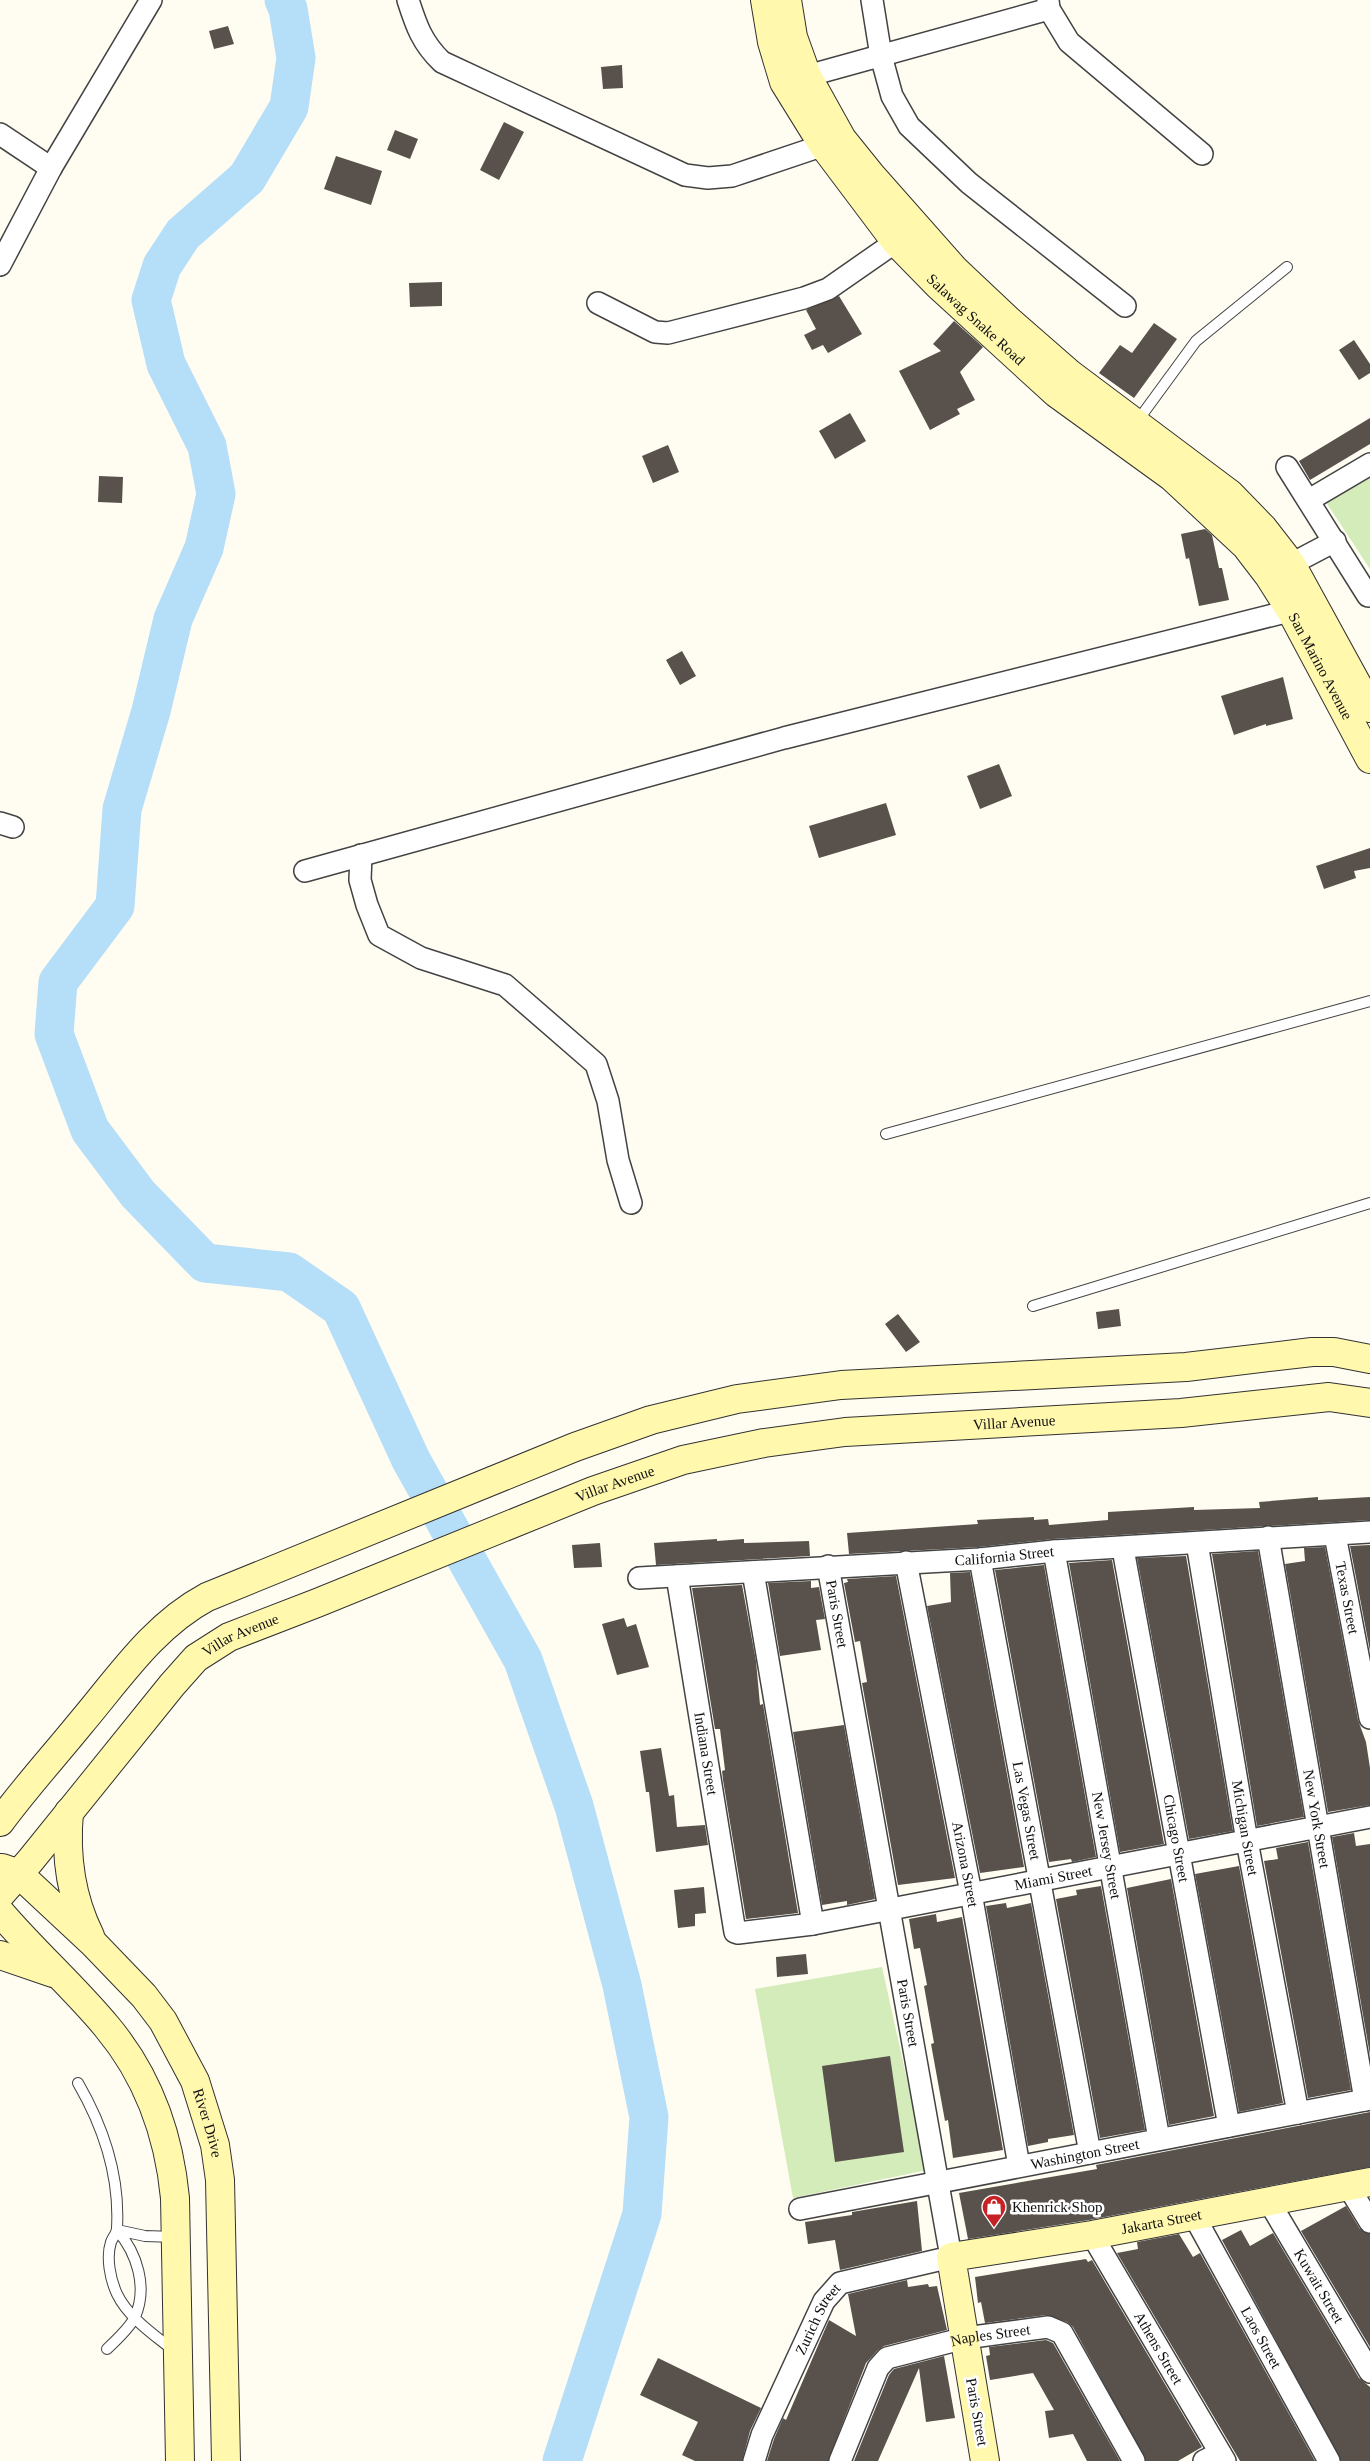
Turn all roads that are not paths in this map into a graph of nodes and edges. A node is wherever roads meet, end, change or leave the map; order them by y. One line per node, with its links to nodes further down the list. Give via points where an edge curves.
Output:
1 (151, 0): 12 (street)
2 (408, 0): 10 (street, via 418,32 429,50 442,62 685,175 708,178 732,176)
3 (764, 0): 10 (main road, Salawag Snake Road, via 784,82)
4 (787, 0): 8 (main road, Salawag Snake Road, via 794,37)
5 (872, 0): 7 (street)
6 (1049, 5): 7 (street); 11 (street, via 1070,42)
7 (881, 56): 8 (street); 17 (street, via 892,96 909,126 970,183)
8 (807, 76): 10 (main road, Salawag Snake Road)
9 (0, 134): 12 (street)
10 (833, 142): 13 (main road, Salawag Snake Road)
11 (1202, 154)
12 (51, 168): 14 (street)
13 (906, 235): 16 (street, via 828,289 668,333 655,332); 18 (main road, Salawag Snake Road, via 955,270 1070,374); 23 (main road, Salawag Snake Road, via 939,286 1056,393 1172,477 1246,546)
14 (0, 265)
15 (1287, 267): 18 (lane, via 1196,341)
16 (598, 304)
17 (1126, 306)
18 (1136, 424): 23 (main road, Salawag Snake Road, via 1230,494 1264,528)
19 (1370, 464): 21 (street)
20 (1287, 467): 21 (street)
21 (1309, 500): 22 (street)
22 (1335, 541): 23 (street); 24 (street)
23 (1280, 570): 25 (main road, San Marino Avenue)
24 (1370, 595)
25 (1302, 608): 26 (main road, San Marino Avenue); 27 (main road, San Marino Avenue); 28 (street, via 784,738)
26 (1370, 708)
27 (1370, 759)
28 (362, 855): 29 (street); 32 (street, via 360,880 379,935 421,958 505,985 596,1064 608,1101 618,1160)
29 (305, 871)
30 (1370, 1001): 31 (lane)
31 (886, 1134)
32 (631, 1203)
33 (1370, 1203): 34 (lane)
34 (1033, 1306)
35 (1370, 1359): 52 (main road, via 1334,1352 1312,1352 1186,1367 841,1385 737,1399 650,1420 575,1447 207,1597 167,1623 139,1652)
36 (1370, 1403): 50 (main road, Villar Avenue, via 1329,1396 1181,1413 845,1432 764,1443 682,1460 593,1491 229,1637 196,1658)
37 (1370, 1532): 38 (street, California Street)
38 (1335, 1535): 39 (street, California Street); 49 (street, Texas Street)
39 (1268, 1537): 40 (street, California Street); 53 (street, New York Street)
40 (1197, 1543): 41 (street, California Street); 54 (street, Michigan Street)
41 (1123, 1548): 42 (street, California Street); 55 (street, Chicago Street)
42 (1054, 1551): 43 (street, California Street); 56 (street, New Jersey Street)
43 (980, 1559): 44 (street, California Street); 58 (street, Las Vegas Street)
44 (906, 1562): 45 (street, California Street); 59 (street, Arizona Street)
45 (828, 1566): 46 (street, California Street); 61 (street, Paris Street)
46 (753, 1572): 47 (street, California Street); 63 (street)
47 (677, 1576): 48 (street, California Street); 64 (street, Indiana Street)
48 (639, 1578)
49 (1370, 1718)
50 (69, 1812): 57 (main road, Villar Avenue); 65 (main road, via 67,1848 70,1880 78,1911)
51 (1370, 1817): 53 (street, Miami Street)
52 (0, 1822)
53 (1319, 1827): 54 (street, Miami Street); 69 (street, New York Street)
54 (1247, 1841): 55 (street, Miami Street); 70 (street, Michigan Street)
55 (1180, 1854): 56 (street, Miami Street); 71 (street, Chicago Street)
56 (1110, 1867): 58 (street, Miami Street); 72 (street, New Jersey Street)
57 (10, 1870): 60 (main road, Villar Avenue); 65 (main road, River Drive)
58 (1039, 1880): 59 (street, Miami Street); 73 (street, Las Vegas Street)
59 (971, 1893): 61 (street, Miami Street); 74 (street, Arizona Street)
60 (0, 1894)
61 (890, 1909): 63 (street, Miami Street); 75 (street, Paris Street)
62 (0, 1912): 67 (main road)
63 (813, 1924): 64 (street, Miami Street, via 741,1934)
64 (735, 1932)
65 (94, 1944): 92 (main road, River Drive, via 144,1996 163,2021 195,2081 215,2146 222,2228)
66 (0, 1955): 67 (main road)
67 (58, 1975): 83 (main road, via 126,2051 150,2096 161,2123 172,2172)
68 (78, 2083): 81 (lane, via 103,2131 112,2161)
69 (1367, 2100): 70 (street, Washington Street)
70 (1298, 2113): 71 (street, Washington Street)
71 (1229, 2126): 72 (street, Washington Street)
72 (1159, 2139): 73 (street, Washington Street)
73 (1090, 2153): 74 (street, Washington Street)
74 (1019, 2166): 75 (street, Washington Street)
75 (938, 2181): 78 (street, Washington Street); 84 (street, Paris Street)
76 (1359, 2184): 77 (main road, Jakarta Street); 80 (street)
77 (1268, 2200): 79 (main road, Jakarta Street); 89 (street, Kuwait Street)
78 (800, 2209)
79 (1193, 2214): 82 (main road, Jakarta Street); 97 (street, Laos Street)
80 (1370, 2222)
81 (117, 2230): 83 (lane, via 145,2236); 85 (lane, via 133,2250 138,2266 140,2300); 85 (lane, via 111,2242 110,2275 116,2293)
82 (1092, 2235): 84 (main road, Jakarta Street); 90 (street, Athens Street)
83 (176, 2237): 88 (main road)
84 (951, 2257): 86 (main road, Paris Street); 93 (street, Zurich Street, via 840,2283 824,2302 762,2435)
85 (134, 2317): 87 (lane); 88 (lane)
86 (965, 2338): 94 (street, Naples Street, via 888,2358 878,2368); 95 (main road, Paris Street); 96 (street, Naples Street, via 1048,2327 1062,2333)
87 (107, 2350)
88 (178, 2354): 91 (main road)
89 (1370, 2372)
90 (1216, 2458)
91 (180, 2461)
92 (226, 2461)
93 (754, 2461)
94 (840, 2461)
95 (985, 2461)
96 (1134, 2461)
97 (1330, 2461)

